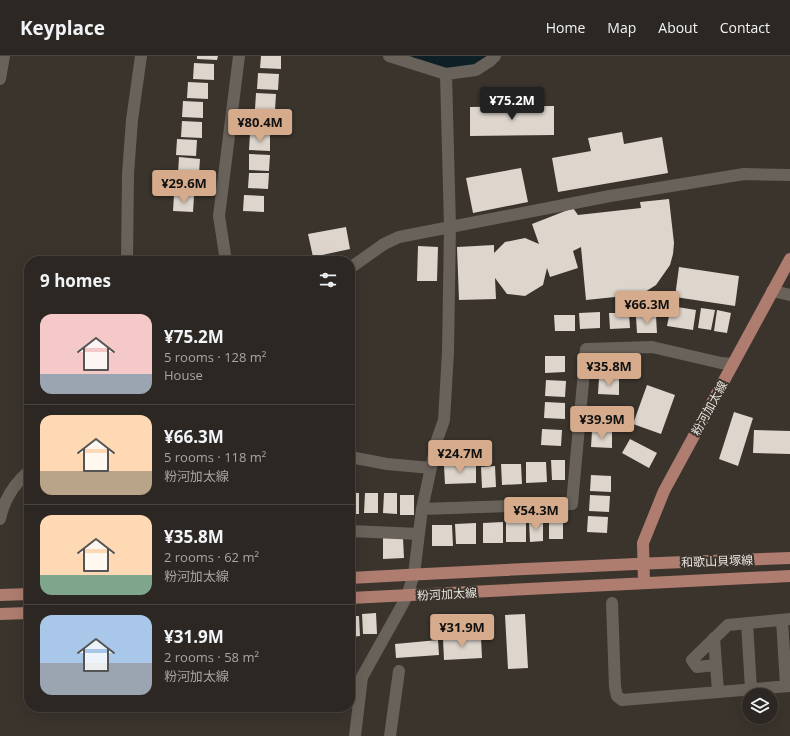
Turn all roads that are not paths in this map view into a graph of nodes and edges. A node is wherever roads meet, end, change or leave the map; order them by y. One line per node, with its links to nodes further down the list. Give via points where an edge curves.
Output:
1 (4, 56): 6 (street)
2 (141, 56): 10 (street, via 128,174)
3 (239, 56): 11 (street, via 219,216)
4 (389, 56): 7 (street)
5 (495, 56): 7 (street, via 476,70)
6 (0, 74)
7 (446, 74): 9 (street)
8 (790, 175): 9 (street, via 744,174 610,196)
9 (450, 227): 13 (street, via 399,237 384,244); 18 (street, via 444,420)
10 (127, 256)
11 (225, 256)
12 (790, 259): 14 (main road, 粉河加太線)
13 (355, 264)
14 (772, 291): 15 (street); 16 (main road, 粉河加太線)
15 (790, 295)
16 (733, 364): 20 (street, via 652,347 586,349 572,504); 25 (main road, 粉河加太線, via 664,491 644,543)
17 (355, 458): 18 (street)
18 (431, 468): 20 (street)
19 (24, 475): 21 (street, via 6,499)
20 (422, 509): 23 (street)
21 (0, 519)
22 (355, 531): 23 (street)
23 (419, 534): 26 (street)
24 (790, 558): 25 (main road, 和歌山貝塚線)
25 (644, 563): 26 (main road, 粉河加太線); 29 (main road, 粉河加太線)
26 (414, 574): 28 (main road, 粉河加太線); 32 (street)
27 (790, 576): 29 (main road, 和歌山貝塚線)
28 (355, 578)
29 (644, 583): 32 (main road, 粉河加太線)
30 (24, 594): 31 (main road)
31 (0, 595)
32 (407, 596): 33 (main road, 粉河加太線); 47 (street, via 362,677)
33 (355, 598)
34 (612, 603): 46 (street, via 617,696 622,700)
35 (24, 613): 36 (main road)
36 (0, 614)
37 (786, 620): 38 (street); 42 (street)
38 (747, 623): 39 (street, via 728,625); 43 (street)
39 (714, 638): 40 (street); 40 (street, via 692,660 697,667)
40 (716, 665): 46 (street)
41 (399, 671): 48 (street)
42 (788, 686): 44 (street)
43 (751, 688)
44 (763, 688)
45 (742, 690): 46 (street)
46 (718, 691)
47 (354, 736)
48 (390, 736)

